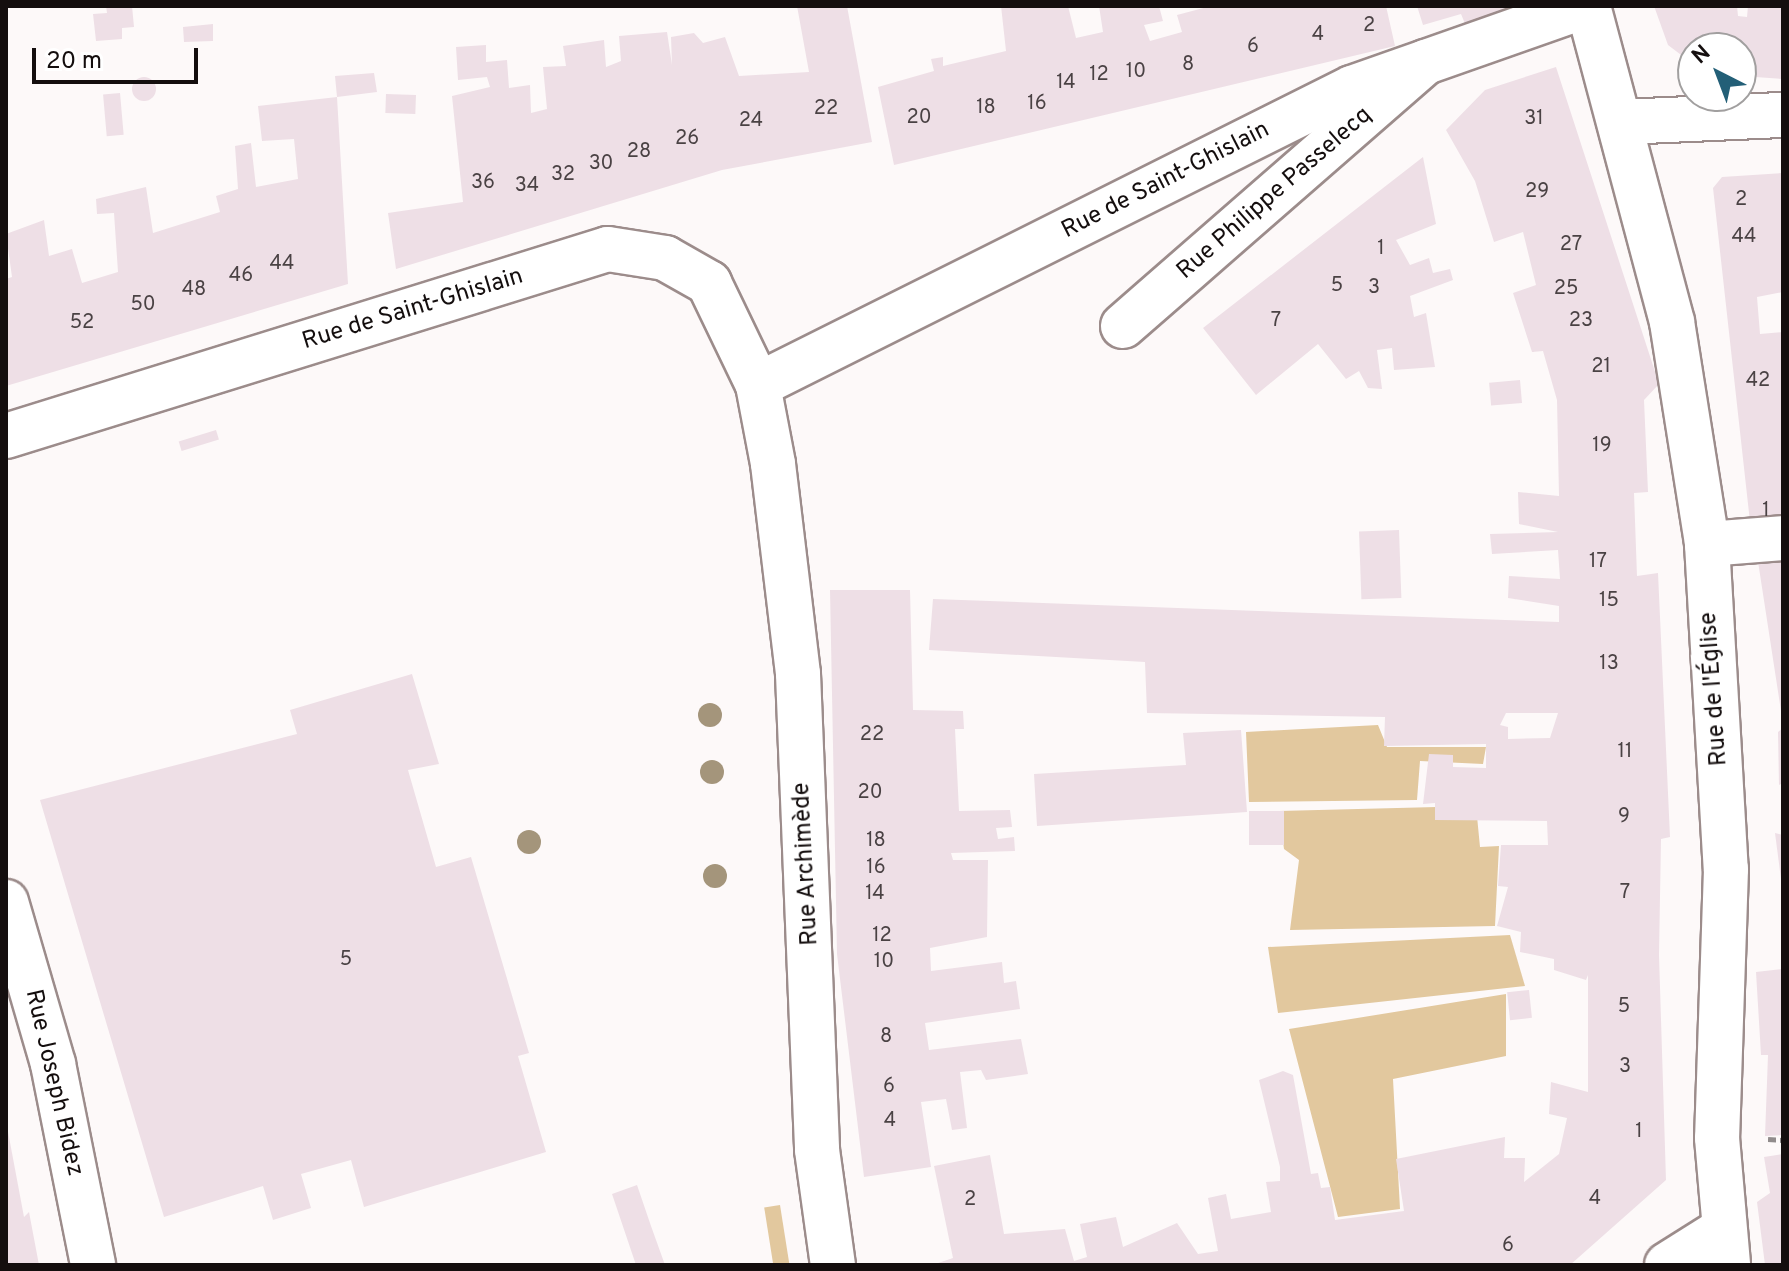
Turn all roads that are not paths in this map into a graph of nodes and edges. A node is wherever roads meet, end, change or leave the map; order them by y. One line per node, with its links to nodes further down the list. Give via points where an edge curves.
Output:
1 (1587, 6): 2 (street, Rue de Saint-Ghislain); 4 (street, Rue de l'Église)
2 (1426, 62): 5 (street, Rue Philippe Passelecq); 6 (street, Rue de Saint-Ghislain, via 1352,88)
3 (1783, 115): 4 (street)
4 (1621, 122): 10 (street, Rue de l'Église, via 1672,322)
5 (1123, 326)
6 (758, 385): 7 (street, Rue de Saint-Ghislain, via 709,283 665,258 608,249); 8 (street, Rue de Saint-Ghislain)
7 (6, 436)
8 (773, 464): 14 (street, Rue Archimède, via 798,674 817,1150)
9 (1783, 538): 10 (street)
10 (1707, 544): 12 (street, Rue de l'Église, via 1726,869)
11 (6, 902): 13 (street, Rue Joseph Bidez, via 53,1064)
12 (1724, 1248): 15 (street)
13 (93, 1265)
14 (833, 1265)
15 (1667, 1265)

